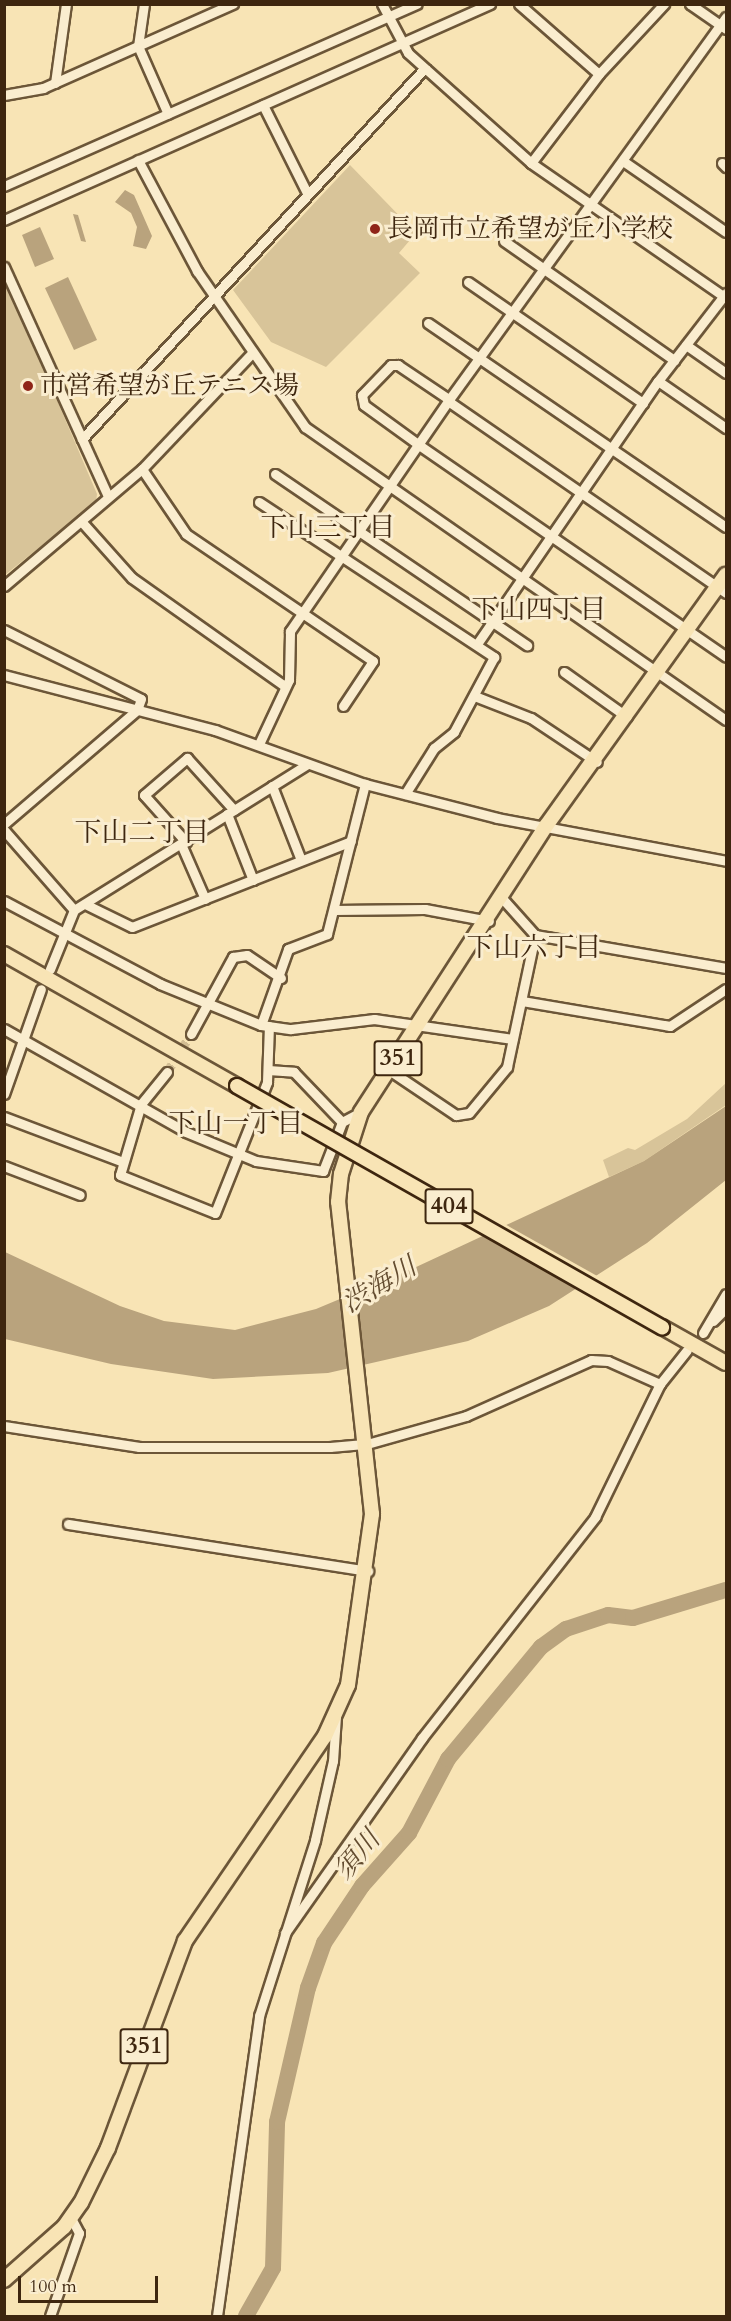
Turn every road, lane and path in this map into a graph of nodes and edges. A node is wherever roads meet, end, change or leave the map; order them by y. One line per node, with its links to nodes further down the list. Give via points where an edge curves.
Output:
1 (66, 4): 17 (street)
2 (144, 4): 14 (street)
3 (233, 4): 10 (street)
4 (382, 4): 11 (street)
5 (417, 4): 11 (street)
6 (490, 4): 13 (street)
7 (519, 4): 16 (street)
8 (664, 4): 16 (street)
9 (690, 4): 12 (street)
10 (217, 8): 14 (street)
11 (387, 18): 13 (street); 20 (street)
12 (725, 23): 22 (street)
13 (401, 44): 15 (street); 19 (street)
14 (138, 46): 17 (street); 20 (street)
15 (425, 68): 23 (street); 25 (street)
16 (598, 74): 23 (street)
17 (55, 83): 18 (street)
18 (4, 94)
19 (263, 105): 21 (street); 25 (street)
20 (168, 114): 24 (street)
21 (138, 160): 27 (street); 33 (street)
22 (623, 161): 26 (street); 28 (street)
23 (531, 163): 26 (street)
24 (4, 186)
25 (307, 193): 33 (street)
26 (592, 205): 31 (street); 34 (street)
27 (4, 220)
28 (726, 232)
29 (504, 241): 31 (street)
30 (4, 267): 46 (street)
31 (542, 269): 35 (street); 40 (street)
32 (468, 282): 35 (street)
33 (214, 294): 38 (street); 46 (street)
34 (726, 296): 37 (street)
35 (512, 313): 39 (street); 44 (street)
36 (428, 323): 39 (street)
37 (686, 345): 40 (street); 41 (street)
38 (252, 353): 49 (street); 51 (street, via 305,427)
39 (482, 357): 43 (street); 48 (street)
40 (674, 360): 42 (street)
41 (726, 373)
42 (658, 381): 44 (street); 45 (street)
43 (449, 400): 47 (street); 47 (street, via 398,365 391,365 363,395 364,405); 52 (street)
44 (643, 403): 48 (street)
45 (725, 423)
46 (82, 439): 53 (street)
47 (419, 445): 51 (street); 58 (street)
48 (612, 448): 52 (street); 56 (street)
49 (142, 469): 53 (street); 64 (street, via 186,534)
50 (275, 474): 57 (street)
51 (391, 487): 57 (street); 61 (street)
52 (580, 492): 58 (street); 63 (street)
53 (107, 494): 55 (street)
54 (259, 501): 59 (street)
55 (81, 521): 62 (street); 74 (street, via 132,579)
56 (726, 527)
57 (360, 531): 59 (street); 65 (street)
58 (551, 535): 61 (street); 67 (street)
59 (344, 556): 64 (street); 68 (street)
60 (726, 575): 63 (highway, 351)
61 (520, 577): 65 (street); 72 (street)
62 (4, 585)
63 (722, 590): 67 (highway, 351)
64 (304, 613): 74 (street, via 290,631 292,668); 76 (street, via 373,662)
65 (492, 621): 68 (street); 69 (street)
66 (4, 630): 77 (street, via 140,696)
67 (687, 630): 70 (street); 72 (highway, 351)
68 (477, 644): 75 (street, via 494,657)
69 (527, 645)
70 (726, 657)
71 (564, 672): 78 (street)
72 (658, 673): 78 (highway, 351); 79 (street)
73 (4, 675): 77 (street)
74 (283, 684): 80 (street)
75 (477, 697): 81 (street, via 531,718); 85 (street)
76 (343, 706)
77 (137, 710): 80 (street); 87 (street)
78 (627, 717): 81 (highway, 351)
79 (726, 720)
80 (259, 744): 82 (street)
81 (597, 762): 88 (highway, 351)
82 (306, 765): 83 (street); 84 (street)
83 (365, 784): 85 (street); 90 (street)
84 (272, 786): 86 (street); 92 (street)
85 (405, 794): 88 (street)
86 (231, 812): 91 (street); 91 (street, via 187,758 144,795); 94 (street)
87 (4, 824)
88 (546, 826): 93 (street); 95 (highway, 351)
89 (4, 830): 99 (street)
90 (351, 841): 92 (street); 100 (street)
91 (183, 843): 96 (street); 98 (street)
92 (301, 860): 94 (street)
93 (726, 861)
94 (253, 880): 96 (street)
95 (501, 897): 101 (highway, 351); 103 (street)
96 (205, 899): 98 (street, via 132,927)
97 (4, 901): 102 (street)
98 (85, 904): 99 (street)
99 (75, 910): 102 (street)
100 (334, 910): 101 (street, via 425,909); 107 (street, via 324,938 288,949)
101 (489, 921): 112 (highway, 351)
102 (68, 931): 106 (street); 111 (street, via 124,966)
103 (535, 934): 105 (street); 110 (street)
104 (4, 954): 135 (highway, 404, bridge)
105 (726, 968)
106 (50, 969)
107 (281, 978): 111 (street, via 247,955 233,957); 113 (street)
108 (40, 989): 117 (street)
109 (726, 989): 110 (street, via 670,1026)
110 (522, 1001): 116 (street)
111 (211, 1005): 113 (street); 115 (street)
112 (420, 1024): 113 (street, via 374,1018 291,1029); 116 (street); 119 (highway, 351)
113 (265, 1025): 118 (street)
114 (4, 1029): 117 (street)
115 (191, 1034)
116 (513, 1039): 119 (street, via 507,1067 465,1116)
117 (20, 1040): 121 (street); 122 (street)
118 (268, 1070): 125 (street, via 294,1072); 126 (street)
119 (389, 1070): 123 (highway, 351)
120 (167, 1072): 122 (street)
121 (4, 1094)
122 (141, 1104): 126 (street, via 186,1132); 127 (street)
123 (361, 1112): 125 (street); 138 (highway, 351, via 341,1173 339,1234)
124 (4, 1117): 127 (street)
125 (342, 1122): 126 (street, via 323,1172 303,1172)
126 (240, 1156): 127 (street, via 220,1208 209,1214 122,1179)
127 (123, 1162)
128 (4, 1166): 129 (street)
129 (80, 1195)
130 (726, 1294): 132 (street)
131 (726, 1308): 132 (street)
132 (713, 1321): 133 (street)
133 (703, 1333)
134 (687, 1350): 136 (street)
135 (726, 1363)
136 (660, 1384): 138 (street, via 608,1361 591,1360 500,1405); 142 (street, via 595,1517 422,1738)
137 (4, 1426): 138 (street, via 92,1442 194,1450)
138 (366, 1440): 140 (highway, 351, via 372,1514)
139 (68, 1524): 140 (street)
140 (368, 1571): 141 (highway, 351, via 357,1640)
141 (336, 1716): 142 (street, via 320,1820); 143 (highway, 351, via 185,1941 101,2164)
142 (285, 1933): 146 (street, via 259,2016)
143 (71, 2218): 144 (highway, 351); 145 (street, via 79,2233)
144 (4, 2280)
145 (50, 2316)
146 (217, 2316)

